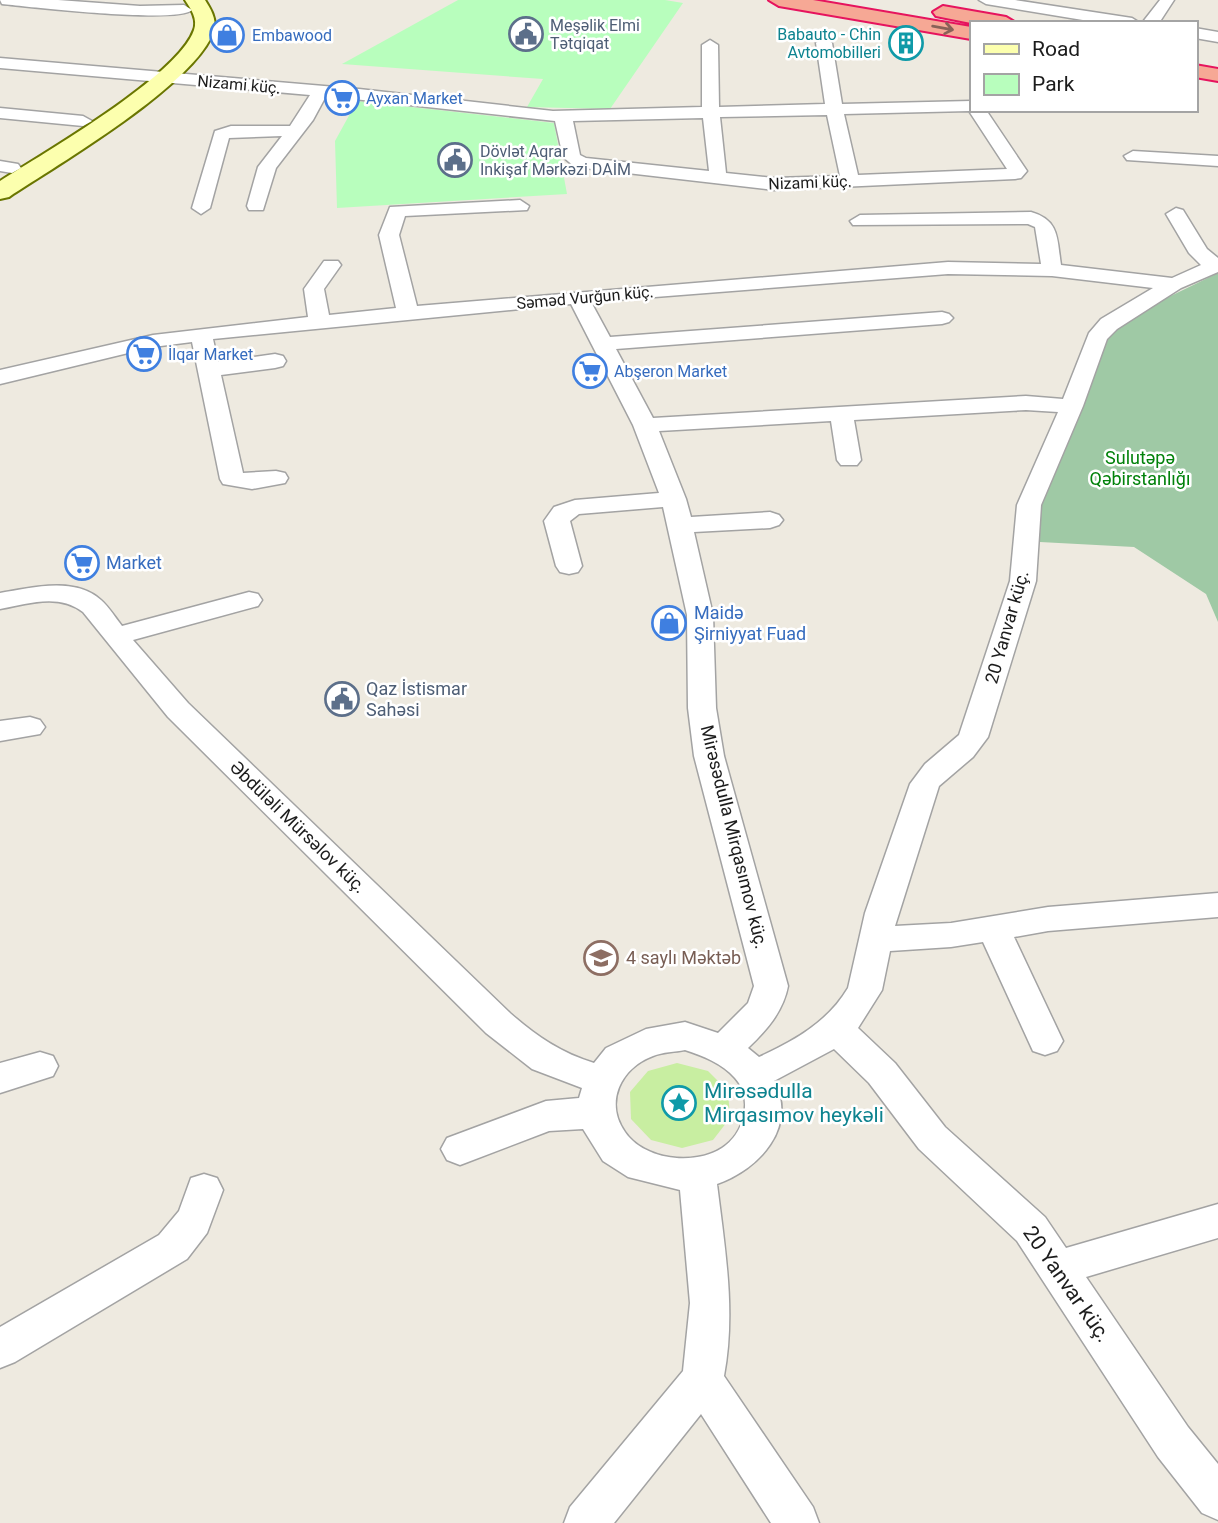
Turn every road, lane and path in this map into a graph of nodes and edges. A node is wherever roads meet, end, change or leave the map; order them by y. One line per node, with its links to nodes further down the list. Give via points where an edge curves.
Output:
1 (2, 0): 7 (street, via 140,11)
2 (763, 0): 8 (highway)
3 (779, 0): 8 (highway)
4 (869, 0): 9 (highway)
5 (1167, 0): 11 (street)
6 (996, 1): 10 (street)
7 (186, 3): 22 (main road, via 204,16 203,33 185,60)
8 (830, 9): 12 (highway, one-way to 12)
9 (994, 21)
10 (1120, 21)
11 (1152, 21)
12 (970, 33)
13 (1197, 33): 14 (street)
14 (1218, 37)
15 (824, 43): 25 (street)
16 (710, 45): 26 (street)
17 (1197, 54): 18 (highway)
18 (1218, 58)
19 (0, 63): 22 (street, Nizami küç.)
20 (1197, 71): 21 (highway)
21 (1218, 75)
22 (156, 77): 23 (street, Nizami küç.); 30 (main road); 37 (main road)
23 (321, 91): 29 (street, Nizami küç.); 31 (street)
24 (970, 106): 25 (street, Nizami küç.)
25 (834, 109): 26 (street, Nizami küç.); 36 (street)
26 (711, 111): 29 (street, Nizami küç.); 35 (street)
27 (978, 112): 36 (street, Nizami küç., via 1015,174)
28 (0, 113): 30 (street)
29 (563, 116): 35 (street, Nizami küç., via 572,157 588,171)
30 (83, 121): 34 (main road)
31 (295, 131): 38 (street, via 267,167); 40 (street, via 221,135)
32 (1133, 156): 33 (street)
33 (1218, 161)
34 (4, 170)
35 (716, 179): 36 (street, Nizami küç., via 774,184)
36 (850, 181)
37 (0, 192)
38 (256, 206)
39 (520, 206): 48 (street, via 397,211 389,235)
40 (201, 208)
41 (1176, 214): 44 (street, via 1199,253)
42 (860, 221): 45 (street, via 1031,218 1045,227)
43 (331, 265): 50 (street, via 314,289)
44 (1217, 265): 46 (street, 20 Yanvar küç.)
45 (1052, 270): 46 (street, Səməd Vurğun küç.); 47 (street, Səməd Vurğun küç., via 908,270)
46 (1174, 284): 56 (street, 20 Yanvar küç., via 1102,330)
47 (578, 297): 48 (street, Səməd Vurğun küç.); 52 (street, Mirəsədulla Mirqasımov küç.)
48 (408, 313): 50 (street, Səməd Vurğun küç.)
49 (942, 318): 52 (street)
50 (320, 322): 51 (street, Səməd Vurğun küç.)
51 (201, 334): 54 (street); 55 (street, Səməd Vurğun küç.)
52 (601, 344): 58 (street, Mirəsədulla Mirqasımov küç.)
53 (275, 361): 54 (street)
54 (208, 370): 60 (street, via 232,479)
55 (0, 377)
56 (1072, 406): 57 (street, via 1026,403); 71 (street, 20 Yanvar küç., via 1030,505 1023,581 973,737 925,784)
57 (841, 412): 58 (street); 59 (street)
58 (645, 425): 61 (street, Mirəsədulla Mirqasımov küç.)
59 (849, 460)
60 (276, 478)
61 (678, 512): 62 (street); 63 (street, via 575,507 563,512 557,521); 74 (street, Mirəsədulla Mirqasımov küç., via 700,615 702,708 709,756 771,986 765,1008)
62 (770, 520)
63 (569, 566)
64 (249, 600): 66 (street)
65 (0, 601): 66 (street, Əbdüləli Mürsəlov küç., via 52,592 69,594 92,606)
66 (116, 636): 78 (street, Əbdüləli Mürsəlov küç., via 178,710 498,1023)
67 (30, 727): 68 (street)
68 (0, 731)
69 (1218, 905): 70 (street)
70 (993, 927): 71 (street); 73 (street)
71 (875, 940): 72 (street, 20 Yanvar küç., via 859,1002)
72 (836, 1029): 76 (street, 20 Yanvar küç., via 798,1057); 83 (street, 20 Yanvar küç., via 882,1073 932,1138 1031,1229)
73 (1045, 1041)
74 (725, 1048): 76 (street); 78 (street, via 685,1036 644,1042 619,1057)
75 (40, 1066): 77 (street)
76 (755, 1074): 80 (street, via 765,1109 761,1127 737,1157)
77 (0, 1079)
78 (599, 1096): 79 (street, via 565,1113); 80 (street, via 603,1131 631,1160 674,1174)
79 (460, 1149)
80 (697, 1173): 85 (street, via 711,1311)
81 (204, 1189): 84 (street, via 199,1216 173,1247)
82 (1218, 1222): 83 (street)
83 (1059, 1268): 86 (street, 20 Yanvar küç., via 1173,1442)
84 (0, 1349)
85 (702, 1380): 87 (street); 88 (street)
86 (1218, 1498)
87 (586, 1523)
88 (797, 1523)

